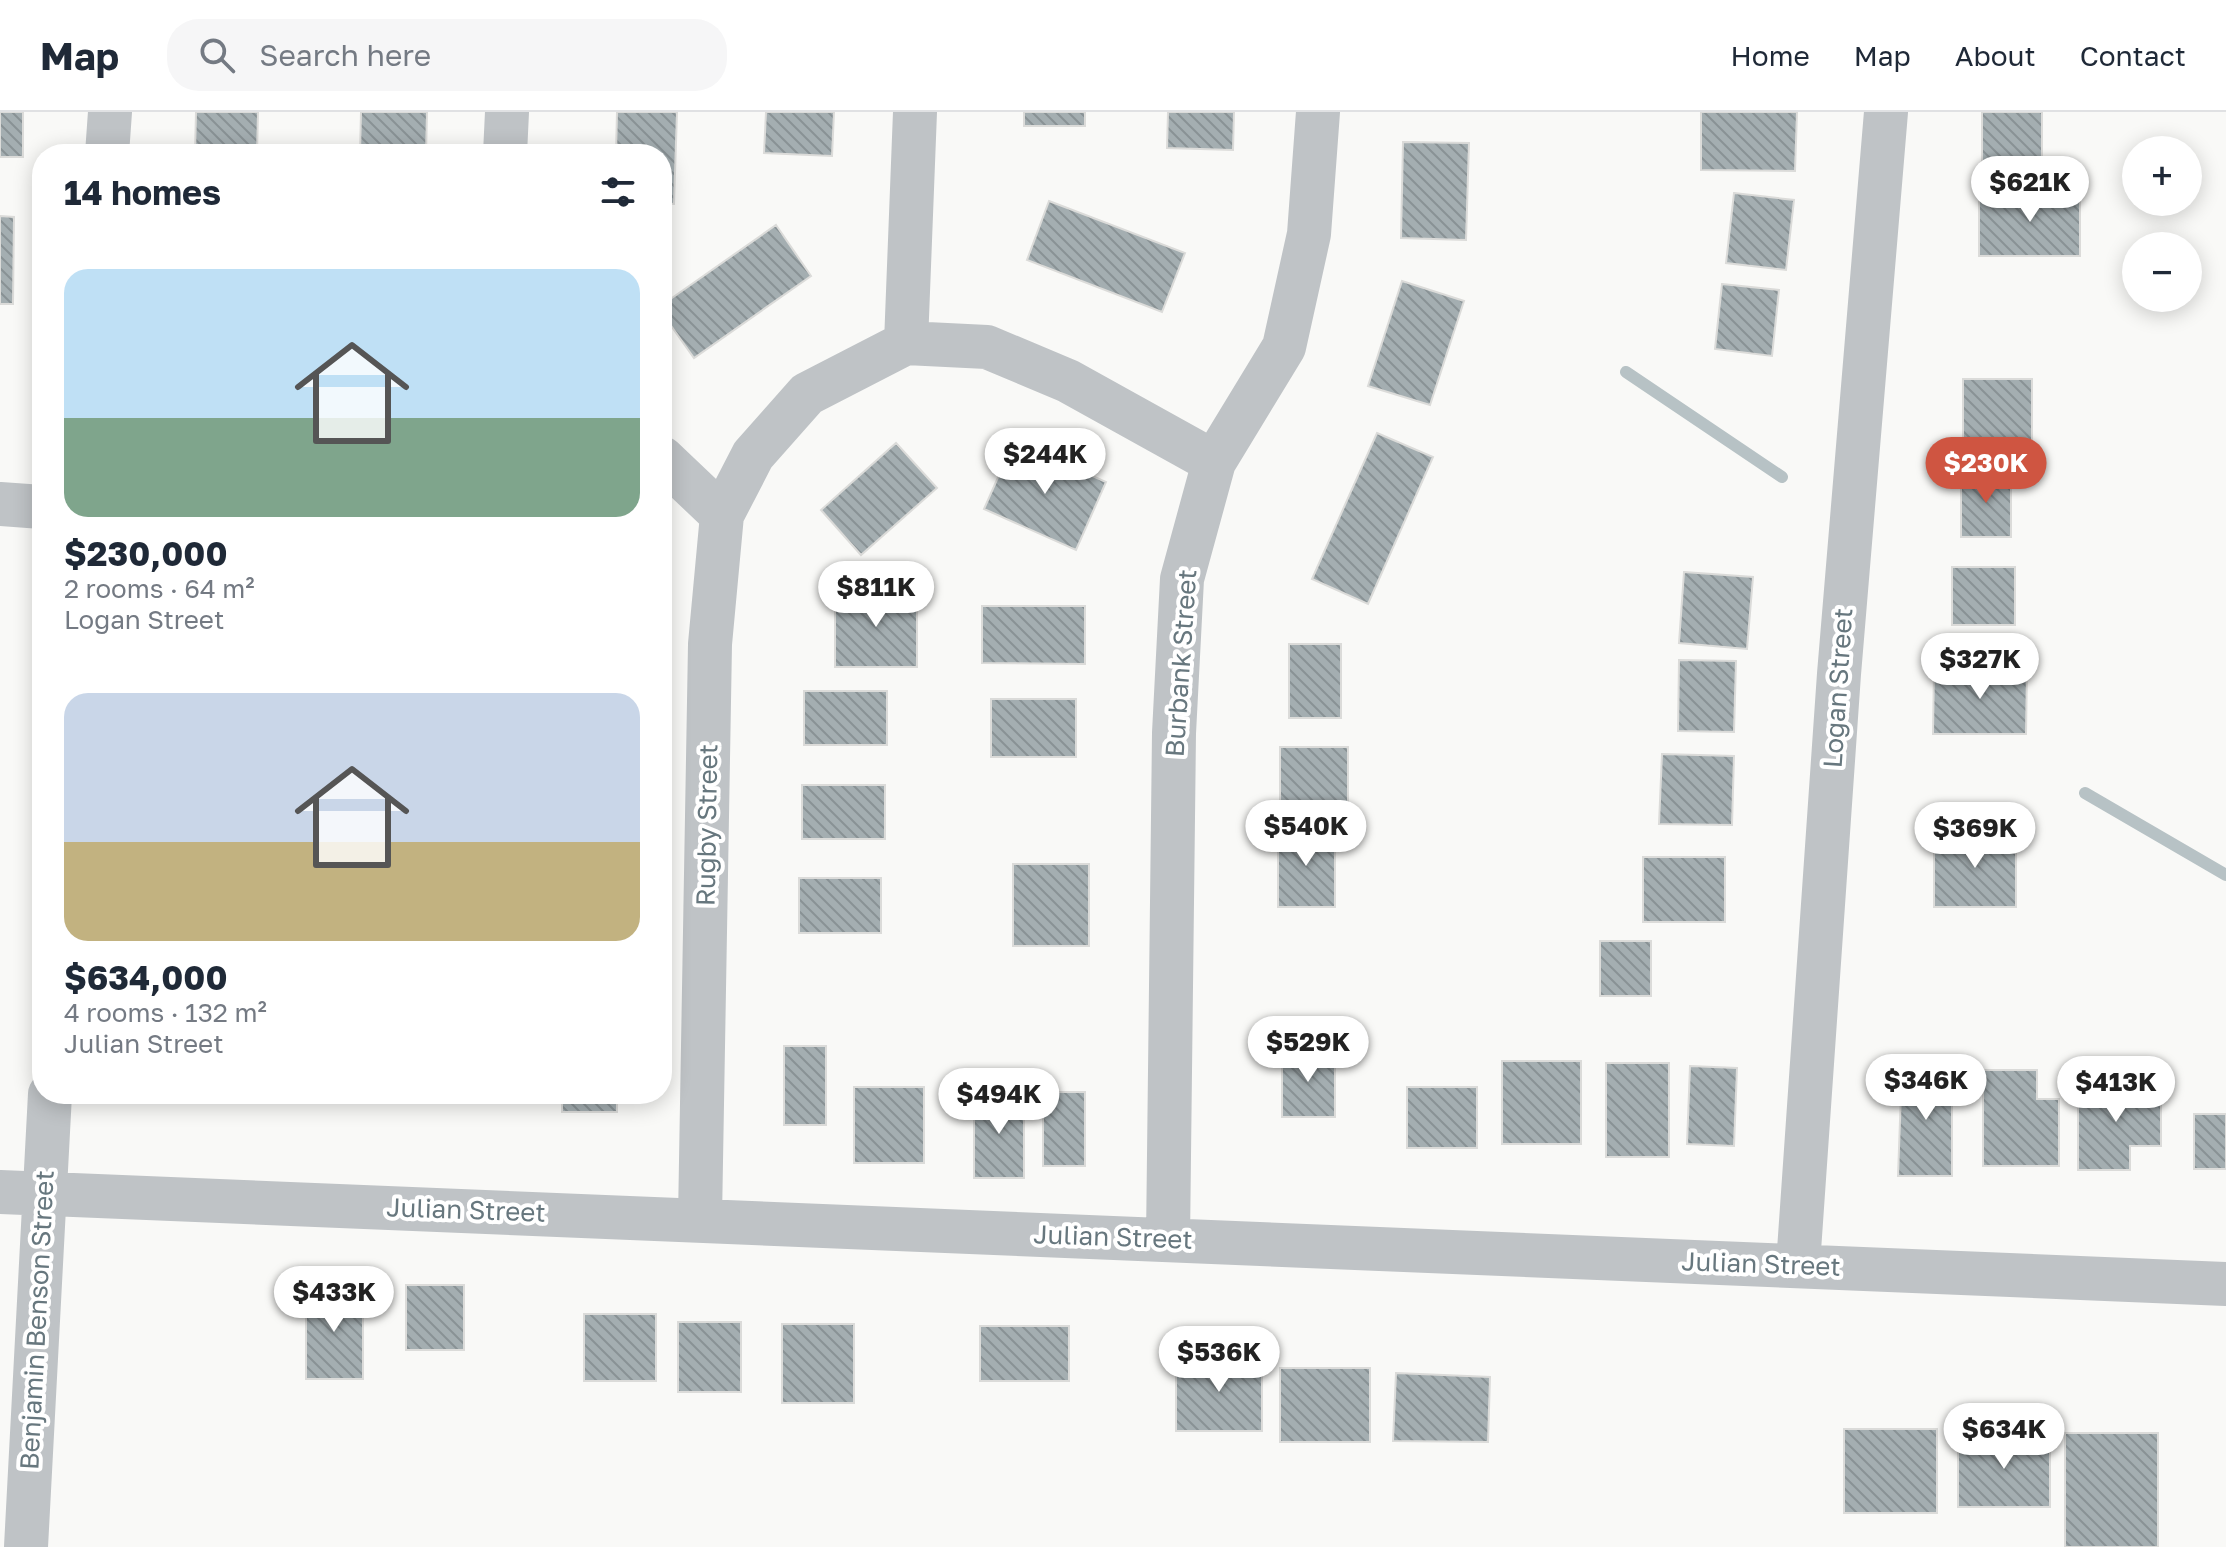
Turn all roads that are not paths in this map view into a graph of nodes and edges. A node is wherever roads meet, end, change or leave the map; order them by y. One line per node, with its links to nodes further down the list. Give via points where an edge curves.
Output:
1 (110, 112): 6 (street)
2 (507, 112): 7 (street)
3 (915, 112): 8 (street)
4 (1318, 112): 9 (street, Burbank Street, via 1309,234 1284,347)
5 (1886, 112): 19 (street, Logan Street, via 1839,674)
6 (108, 144)
7 (505, 144)
8 (906, 343): 9 (street, via 987,347 1068,381); 13 (street, via 807,394 753,455)
9 (1214, 462): 18 (street, Burbank Street, via 1182,579 1174,733)
10 (672, 468): 13 (street)
11 (0, 504): 12 (street)
12 (32, 506)
13 (722, 515): 17 (street, Rugby Street, via 710,644)
14 (49, 1104): 16 (street, Benjamin Benson Street)
15 (0, 1192): 16 (street, Julian Street)
16 (43, 1194): 17 (street, Julian Street); 21 (street, Benjamin Benson Street)
17 (700, 1219): 18 (street, Julian Street)
18 (1168, 1240): 19 (street, Julian Street)
19 (1798, 1265): 20 (street, Julian Street)
20 (2226, 1284)
21 (26, 1547)

